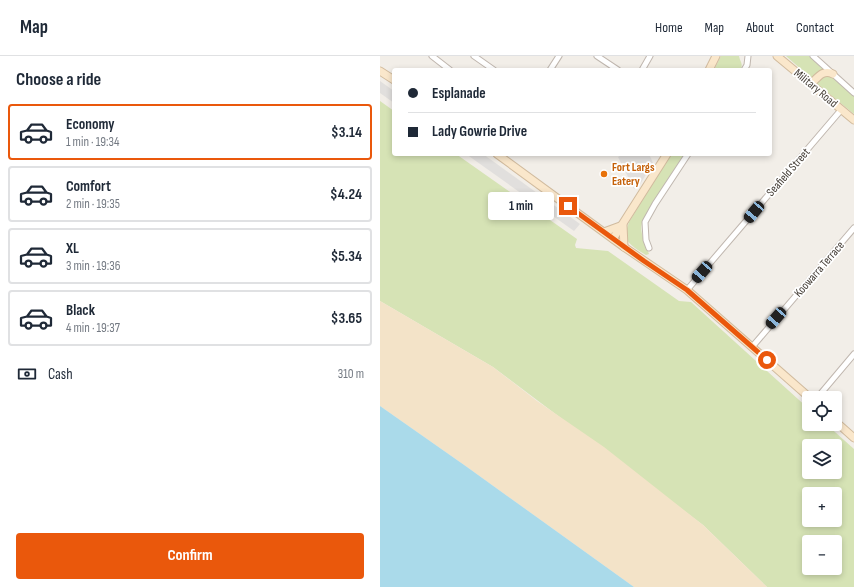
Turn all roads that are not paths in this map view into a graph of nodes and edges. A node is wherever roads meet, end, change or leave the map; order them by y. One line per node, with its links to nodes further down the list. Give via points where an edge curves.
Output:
1 (432, 56): 10 (street)
2 (474, 56): 11 (street)
3 (558, 56): 12 (street)
4 (597, 56): 13 (street)
5 (650, 56): 14 (street)
6 (716, 56): 15 (main road)
7 (748, 56): 16 (street)
8 (778, 56): 20 (main road, Military Road)
9 (815, 57): 18 (street, Military Road)
10 (447, 68)
11 (491, 68)
12 (551, 68)
13 (615, 68)
14 (643, 68)
15 (710, 68)
16 (745, 68)
17 (380, 71): 19 (main road)
18 (833, 74): 20 (main road, via 823,73); 21 (street, Military Road)
19 (392, 79)
20 (811, 84): 22 (main road, Military Road)
21 (854, 93)
22 (841, 110): 23 (main road, Military Road); 33 (street, Seafield Street)
23 (854, 120)
24 (500, 156): 29 (main road)
25 (665, 156): 27 (main road)
26 (687, 156): 32 (street, via 645,222)
27 (622, 225): 29 (main road); 30 (main road); 31 (main road)
28 (854, 228): 34 (street, Koowarra Terrace)
29 (604, 232): 30 (main road)
30 (614, 239): 31 (main road)
31 (624, 247): 33 (main road)
32 (649, 248)
33 (687, 290): 34 (main road)
34 (752, 347): 36 (main road)
35 (854, 354): 37 (street)
36 (802, 391)
37 (823, 391)
38 (842, 427): 39 (main road)
39 (854, 438)

